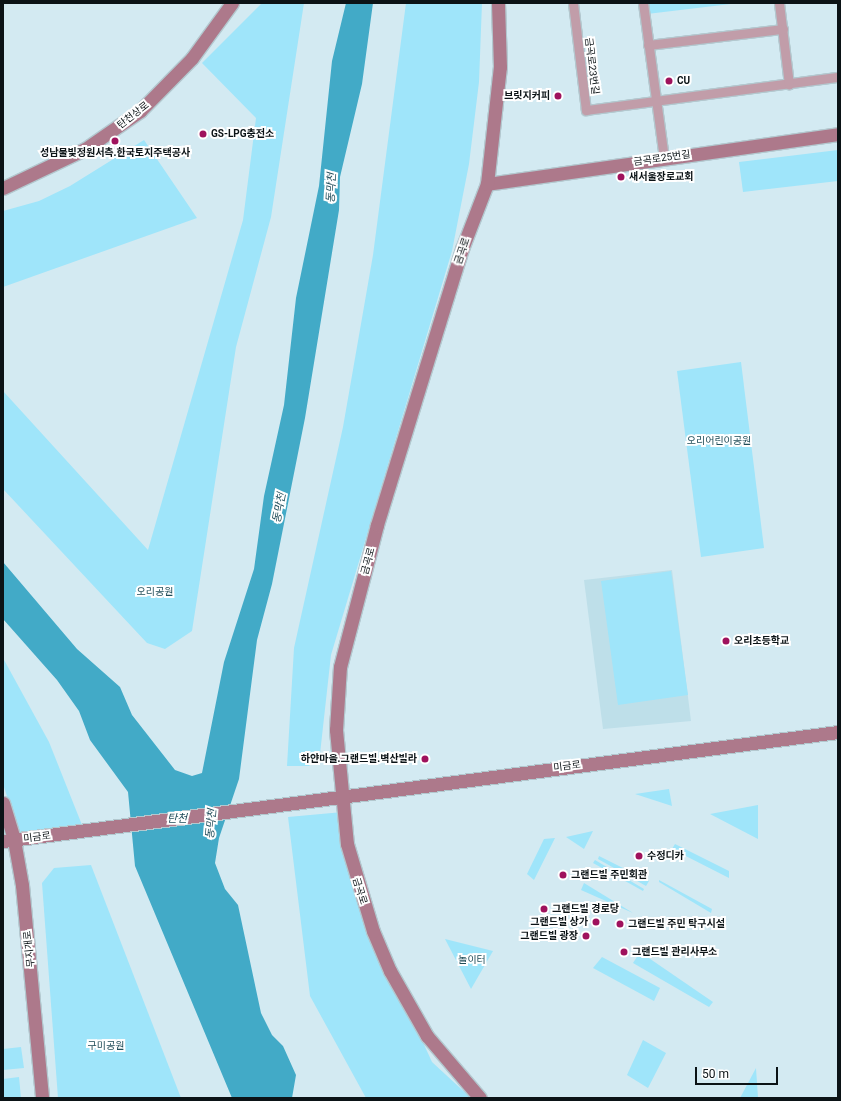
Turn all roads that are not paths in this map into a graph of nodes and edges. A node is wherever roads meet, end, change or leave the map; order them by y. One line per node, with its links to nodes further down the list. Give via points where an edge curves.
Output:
1 (232, 3): 14 (main road, 탄천상로, via 192,58 140,111 85,149)
2 (498, 3): 13 (main road, 금곡로, via 500,67)
3 (573, 3): 10 (street, 금곡로23번길, via 586,110)
4 (642, 3): 7 (street)
5 (779, 3): 6 (street)
6 (782, 29): 7 (street); 9 (street)
7 (648, 45): 10 (street)
8 (838, 77): 9 (street, 금곡로23번길)
9 (789, 84): 10 (street, 금곡로23번길)
10 (656, 100): 12 (street)
11 (838, 134): 12 (main road, 금곡로25번길)
12 (664, 158): 13 (main road, 금곡로25번길)
13 (487, 184): 16 (main road, 금곡로, via 462,249 377,525 340,667 336,730)
14 (3, 188)
15 (838, 732): 16 (main road, 미금로)
16 (340, 795): 18 (main road, 미금로); 20 (main road, 금곡로, via 347,844 360,894 390,971 427,1036)
17 (3, 803): 18 (main road, 무지개로)
18 (9, 840): 19 (main road, 무지개로, via 30,963)
19 (42, 1098)
20 (480, 1098)

